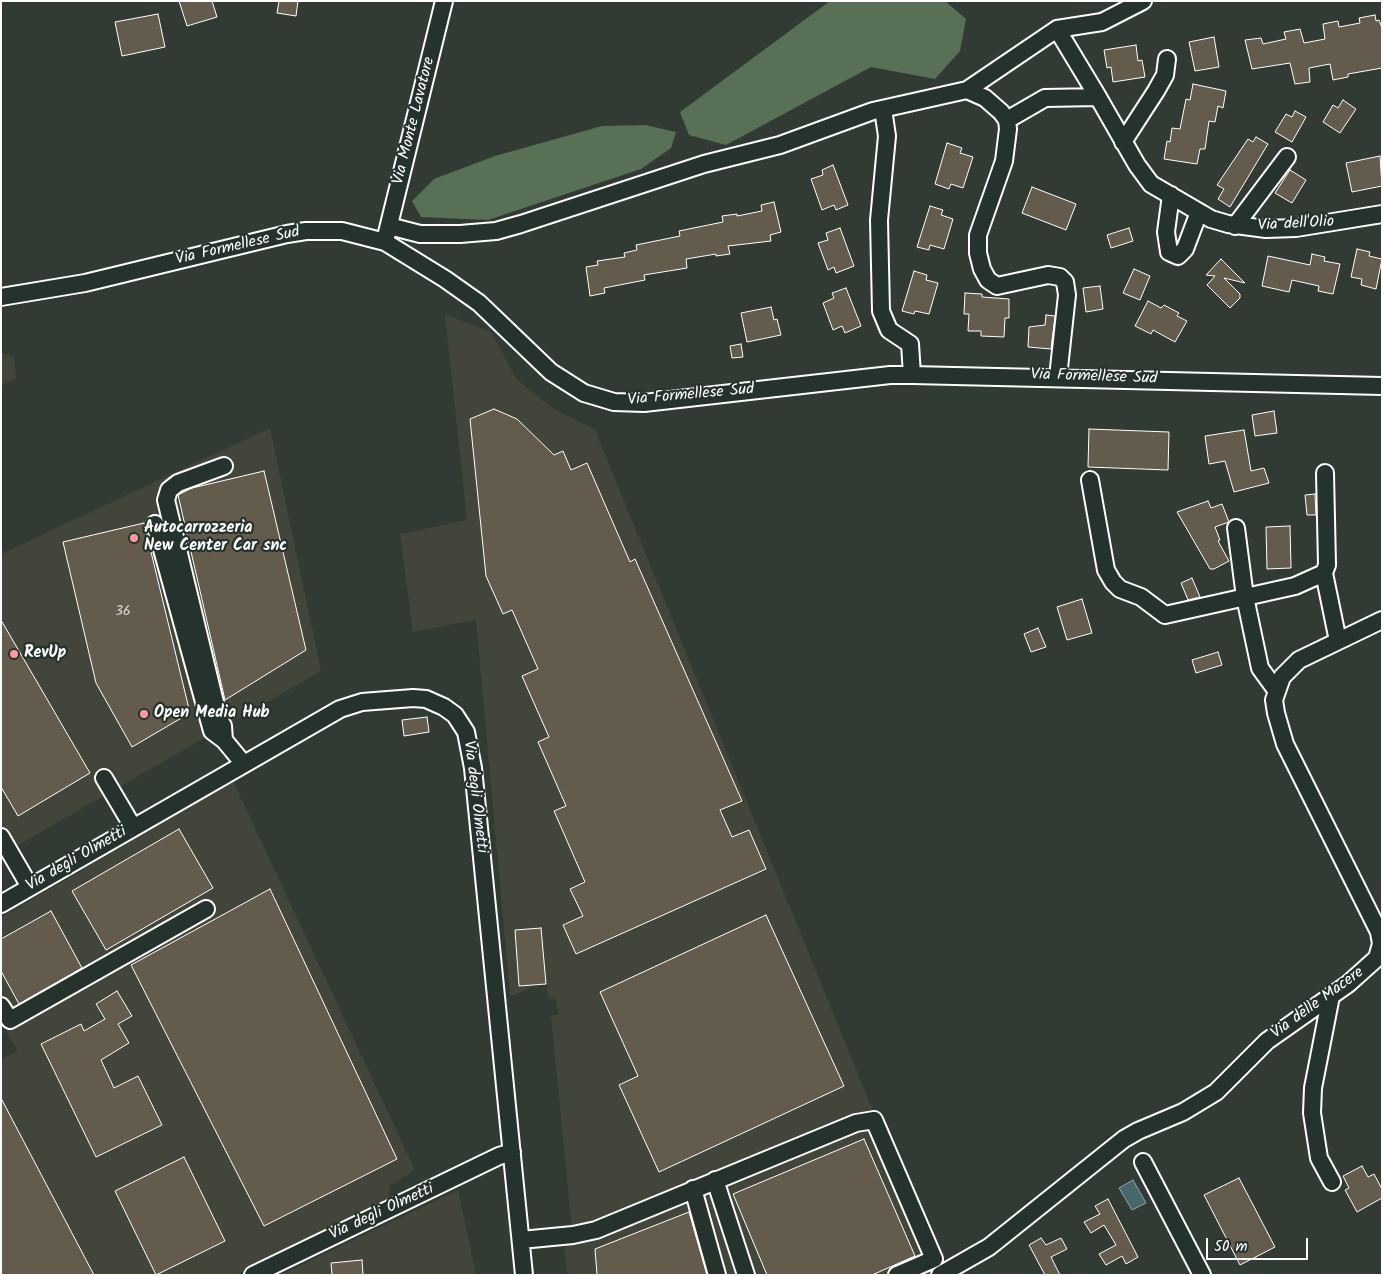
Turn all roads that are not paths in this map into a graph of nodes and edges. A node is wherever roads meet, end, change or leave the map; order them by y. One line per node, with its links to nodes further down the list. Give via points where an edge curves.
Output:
1 (444, 1): 15 (street, Via Monte Lavatore)
2 (1143, 1): 3 (street, via 1102,22)
3 (1057, 29): 5 (street); 6 (street, Via dell'Olio)
4 (1167, 59): 9 (street, via 1165,74 1156,91)
5 (967, 90): 7 (street); 8 (street, via 985,98)
6 (1098, 97): 8 (street, via 1045,98); 9 (street, Via dell'Olio)
7 (883, 109): 15 (street, via 780,145 704,164 508,228 460,234); 17 (street, via 887,136 880,220 881,311 889,330 910,344)
8 (1007, 120): 18 (street, via 1008,146 980,225 978,253 985,275 996,286 1048,275 1060,277 1065,282 1067,295)
9 (1123, 142): 11 (street, Via dell'Olio, via 1151,184)
10 (1287, 157): 14 (street)
11 (1171, 195): 13 (street, Via dell'Olio); 13 (street, via 1166,232 1170,252 1178,256 1185,249)
12 (1382, 214): 14 (street, Via dell'Olio, via 1296,228)
13 (1205, 215): 14 (street, Via dell'Olio)
14 (1234, 226)
15 (387, 234): 16 (street, Via Formellese Sud, via 306,231 77,285); 17 (street, Via Formellese Sud, via 479,303 551,372 598,399 644,403)
16 (1, 297)
17 (912, 375): 18 (street, Via Formellese Sud)
18 (1058, 377): 19 (street, Via Formellese Sud)
19 (1382, 386)
20 (224, 466): 30 (street, via 178,483 169,490 166,500)
21 (1324, 473): 25 (street, via 1328,565)
22 (1090, 480): 26 (street, via 1106,570 1120,589 1141,597 1165,615)
23 (155, 524): 30 (street, via 212,731)
24 (1236, 528): 26 (street)
25 (1324, 573): 26 (street, via 1295,586); 28 (street)
26 (1245, 597): 29 (street, via 1260,668)
27 (1382, 620): 28 (street)
28 (1338, 641): 29 (street, via 1291,666)
29 (1276, 690): 38 (street, Via delle Macere, via 1276,713 1285,744)
30 (224, 740): 31 (street)
31 (244, 763): 33 (street, Via degli Olmetti); 41 (street, Via degli Olmetti, via 327,715 362,702 426,699 444,707 462,724 473,768)
32 (104, 778): 33 (street)
33 (133, 827): 35 (street, Via degli Olmetti)
34 (1, 837): 35 (street)
35 (30, 887): 36 (street, Via degli Olmetti)
36 (1, 904)
37 (206, 909): 40 (street, via 10,1020)
38 (1380, 934): 39 (street, Via delle Macere, via 1380,952 1374,962)
39 (1331, 996): 44 (street, via 1313,1088 1312,1113 1319,1158); 47 (street, Via delle Macere, via 1276,1033 1216,1092 1182,1112 1132,1134)
40 (1, 1006)
41 (512, 1152): 46 (street, Via degli Olmetti); 48 (street, Via degli Olmetti)
42 (1143, 1162): 54 (street)
43 (715, 1180): 45 (street); 51 (street); 52 (street, via 858,1122 874,1120 934,1259)
44 (1332, 1182)
45 (693, 1189): 46 (street, via 596,1230); 50 (street)
46 (520, 1240): 49 (street, Via degli Olmetti)
47 (964, 1269): 53 (street, Via delle Macere)
48 (253, 1275)
49 (524, 1275)
50 (716, 1275)
51 (746, 1275)
52 (897, 1275)
53 (940, 1275)
54 (1202, 1275)

